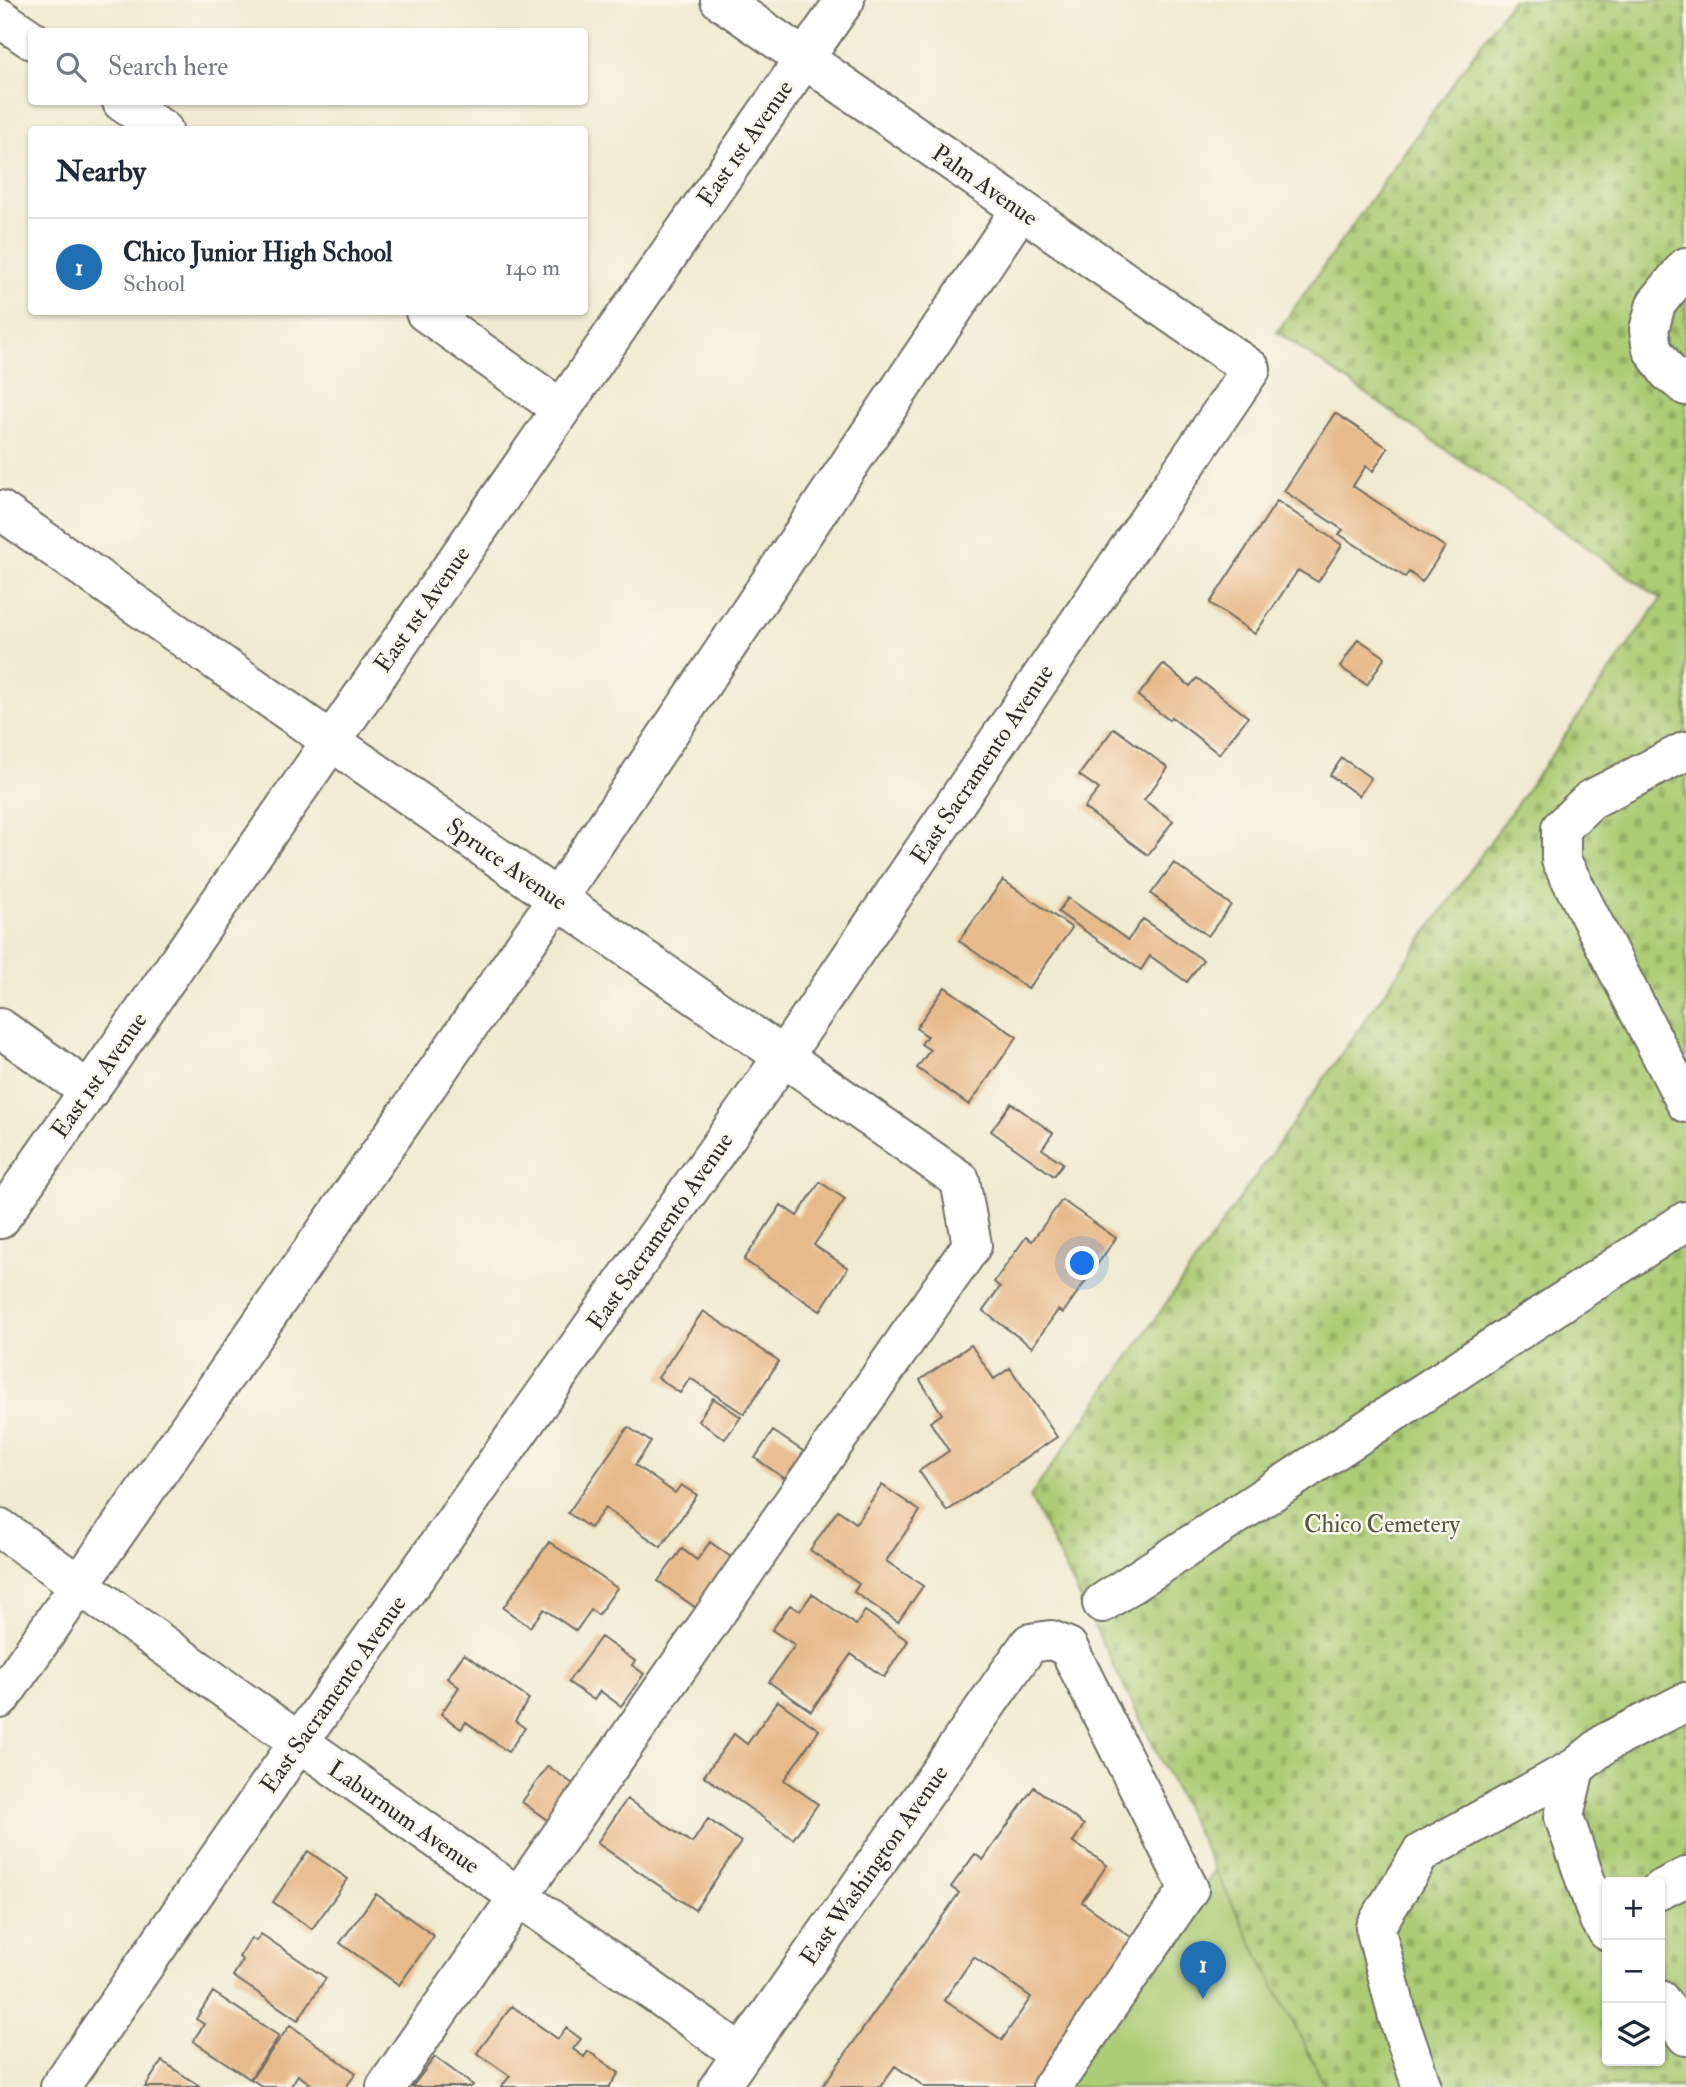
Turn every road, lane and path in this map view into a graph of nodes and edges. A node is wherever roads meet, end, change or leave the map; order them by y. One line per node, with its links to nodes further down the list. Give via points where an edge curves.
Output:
1 (720, 0): 5 (street, Palm Avenue)
2 (845, 0): 5 (street, East 1st Avenue)
3 (0, 18): 4 (street)
4 (28, 37)
5 (804, 58): 8 (street, Palm Avenue); 13 (street, East 1st Avenue)
6 (126, 105): 7 (street)
7 (157, 126)
8 (1021, 209): 11 (street, Palm Avenue); 17 (street)
9 (1686, 267): 12 (street, via 1656,304 1648,330 1652,349 1668,372)
10 (429, 315): 13 (street)
11 (1251, 369): 19 (street, East Sacramento Avenue)
12 (1686, 386)
13 (561, 409): 15 (street, East 1st Avenue)
14 (0, 510): 15 (street, Spruce Avenue)
15 (331, 741): 17 (street, Spruce Avenue); 20 (street, East 1st Avenue)
16 (1686, 751): 21 (street, via 1590,800 1561,828 1562,860)
17 (557, 899): 19 (street, Spruce Avenue); 25 (street)
18 (0, 1028): 20 (street)
19 (783, 1057): 29 (street, East Sacramento Avenue); 33 (street, Spruce Avenue, via 960,1181 972,1245)
20 (89, 1091): 22 (street, East 1st Avenue)
21 (1686, 1103)
22 (0, 1219)
23 (1686, 1221): 26 (street)
24 (0, 1528): 25 (street, Laburnum Avenue)
25 (79, 1584): 27 (street); 29 (street, Laburnum Avenue)
26 (1102, 1603)
27 (0, 1699)
28 (1686, 1702): 30 (street, via 1607,1742)
29 (299, 1742): 33 (street, Laburnum Avenue); 38 (street, East Sacramento Avenue)
30 (1575, 1768): 34 (street, via 1564,1817); 42 (street, via 1420,1853 1375,1927)
31 (1686, 1877): 32 (street)
32 (1665, 1888)
33 (518, 1897): 37 (street, Laburnum Avenue); 39 (street)
34 (1602, 1917)
35 (1662, 2003): 36 (street)
36 (1686, 2036)
37 (742, 2054): 40 (street, East Washington Avenue); 41 (street, East Washington Avenue, via 1030,1643 1051,1640 1068,1647 1189,1889)
38 (60, 2087)
39 (386, 2087)
40 (719, 2087)
41 (1052, 2087)
42 (1422, 2087)

